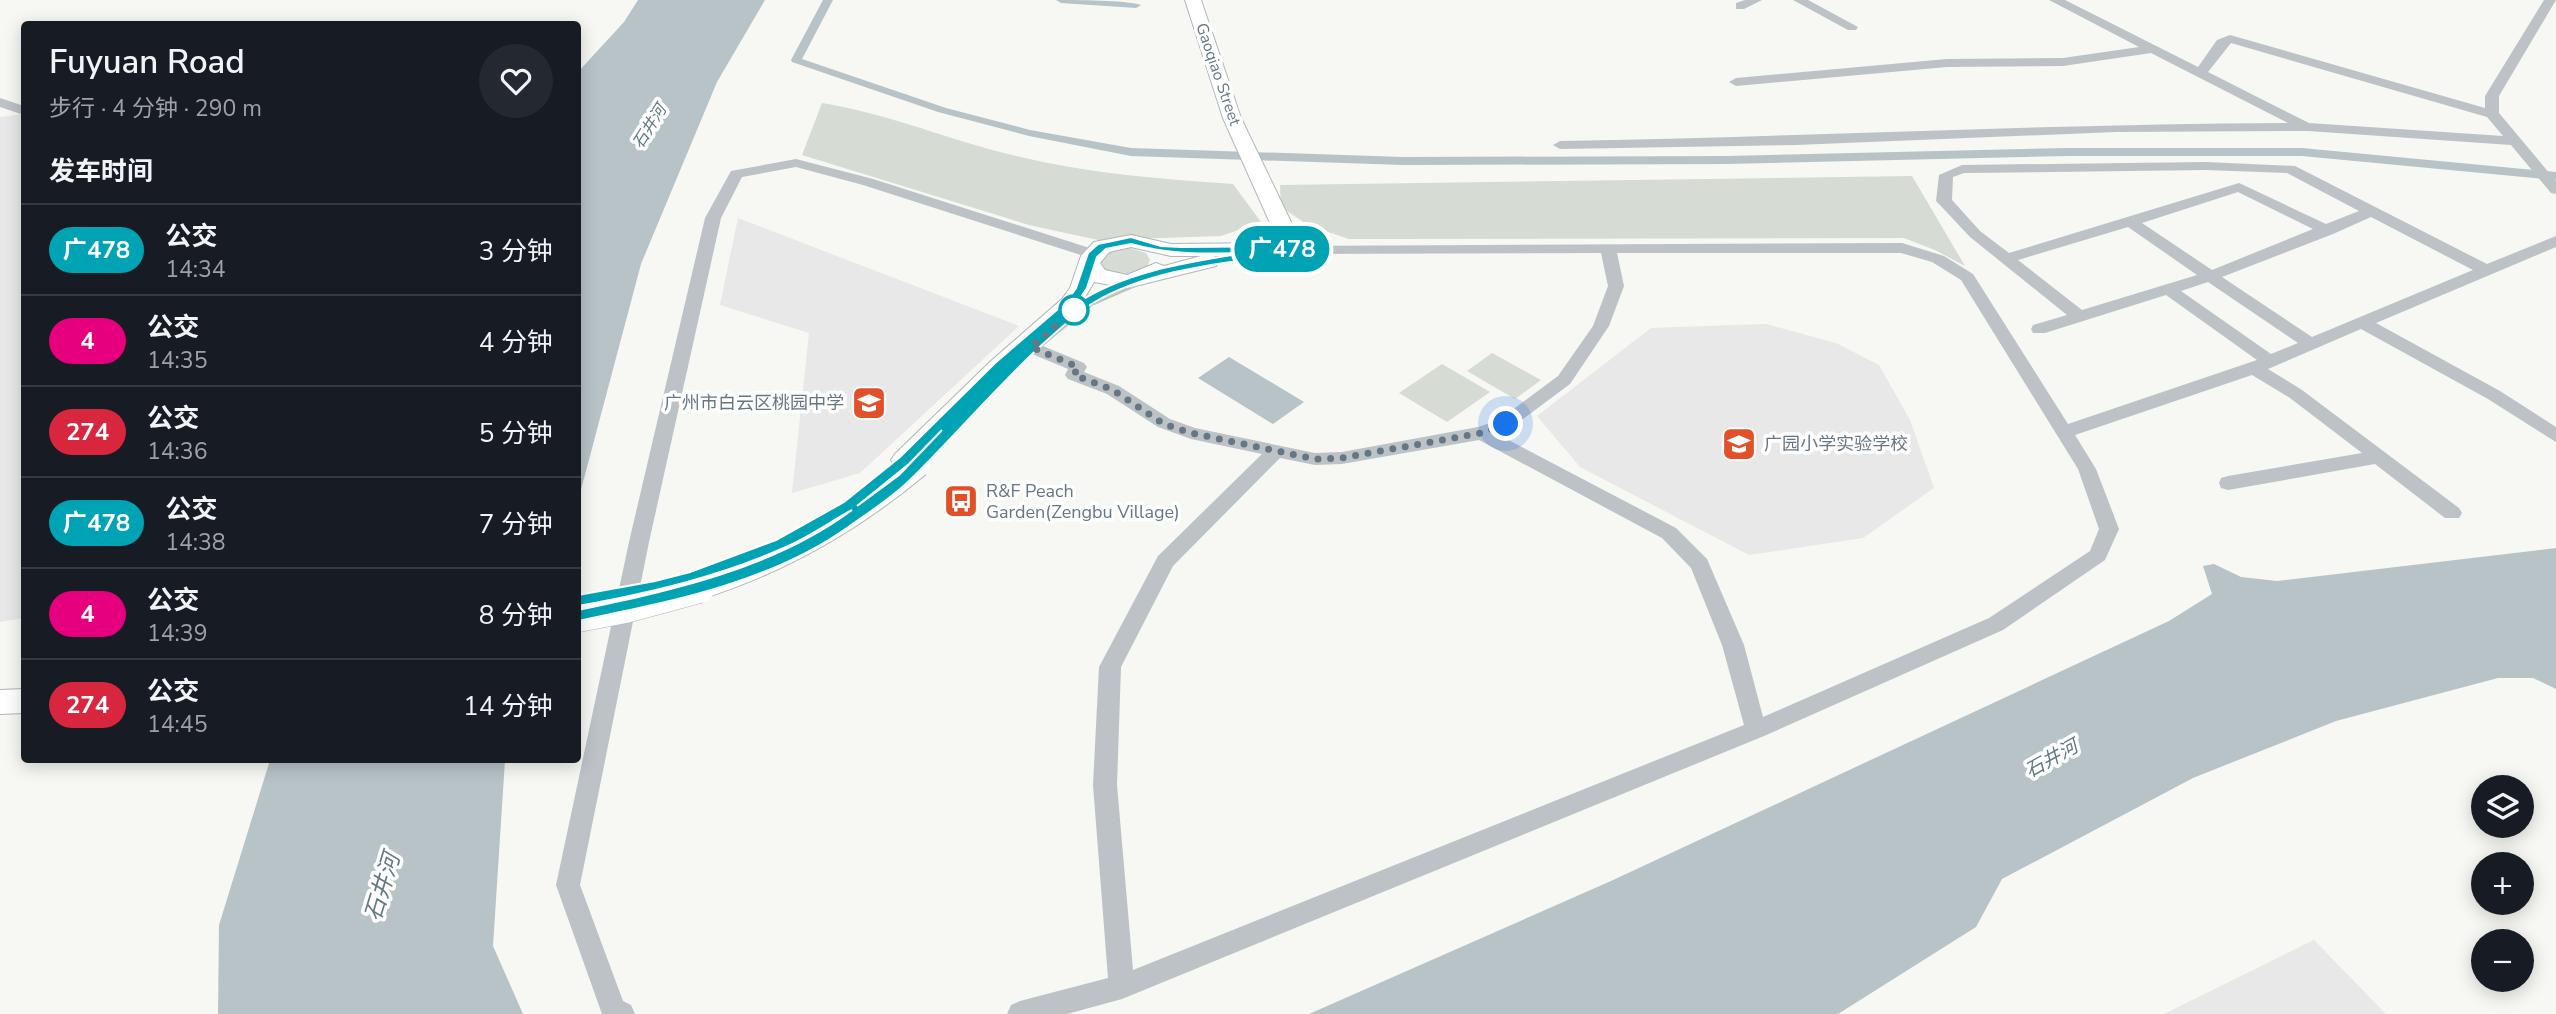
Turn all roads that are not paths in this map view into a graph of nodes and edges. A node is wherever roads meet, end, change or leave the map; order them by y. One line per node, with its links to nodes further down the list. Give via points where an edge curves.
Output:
1 (1194, 0): 25 (street, Gaoqiao Street, via 1232,118)
2 (1756, 0): 6 (street)
3 (1799, 0): 7 (street)
4 (2055, 0): 8 (street)
5 (2550, 0): 13 (street, via 2493,96)
6 (1740, 6)
7 (1852, 27)
8 (2153, 49): 9 (street); 10 (street, via 2074,62 1947,62)
9 (2200, 73): 13 (street, via 2222,43 2230,40); 14 (street)
10 (1736, 82)
11 (0, 102): 12 (street)
12 (21, 110)
13 (2492, 114): 15 (street)
14 (2308, 127): 15 (street); 16 (street, via 2116,128)
15 (2513, 141): 19 (street)
16 (1560, 145)
17 (2222, 166): 18 (street); 20 (street, via 2290,169); 27 (street, via 1962,169 1945,175 1944,201 1975,234)
18 (2239, 187): 21 (street); 22 (street)
19 (2556, 190)
20 (2369, 212): 22 (street); 29 (street)
21 (2130, 222): 27 (street); 30 (street)
22 (2328, 231): 30 (street)
23 (2556, 241): 29 (street)
24 (1153, 247): 25 (street, via 1181,251); 28 (street, via 1120,241 1102,247); 31 (street, via 1159,265)
25 (1293, 249): 26 (street); 31 (street, via 1201,262)
26 (1608, 250): 39 (street, via 1902,248 1938,259 1967,277); 40 (street, via 1616,286 1601,326 1564,380 1506,424)
27 (2008, 258): 33 (street)
28 (1092, 259): 31 (street, via 1097,275 1108,280); 44 (street, via 1070,304 999,366); 51 (street, via 868,182 796,163 736,174 713,218 639,542 568,886 613,1010)
29 (2486, 271): 34 (street)
30 (2211, 276): 32 (street); 36 (street)
31 (1142, 278): 37 (street, via 1086,302)
32 (2168, 289): 33 (street); 38 (street)
33 (2080, 316): 35 (street)
34 (2361, 323): 36 (street); 41 (street, via 2494,395)
35 (2039, 329)
36 (2310, 344): 38 (street)
37 (1031, 347): 42 (street, via 1078,367 1074,375 1113,390 1164,424); 44 (street)
38 (2262, 364): 39 (street); 43 (street)
39 (2063, 432): 49 (street, via 2087,469 2109,529 2098,555 1996,624)
40 (1481, 433): 42 (street, via 1342,458 1315,459); 49 (street, via 1669,533 1700,564 1733,645)
41 (2556, 436)
42 (1277, 450): 50 (street, via 1165,561 1110,667 1105,785)
43 (2378, 457): 45 (street); 46 (street)
44 (911, 463): 47 (street, via 849,506 781,543 693,577); 48 (street, bridge, via 854,517 777,559 674,595)
45 (2228, 483)
46 (2452, 513)
47 (581, 599)
48 (581, 615)
49 (1756, 730): 50 (street)
50 (1122, 987): 52 (street)
51 (622, 1014)
52 (1020, 1014)

